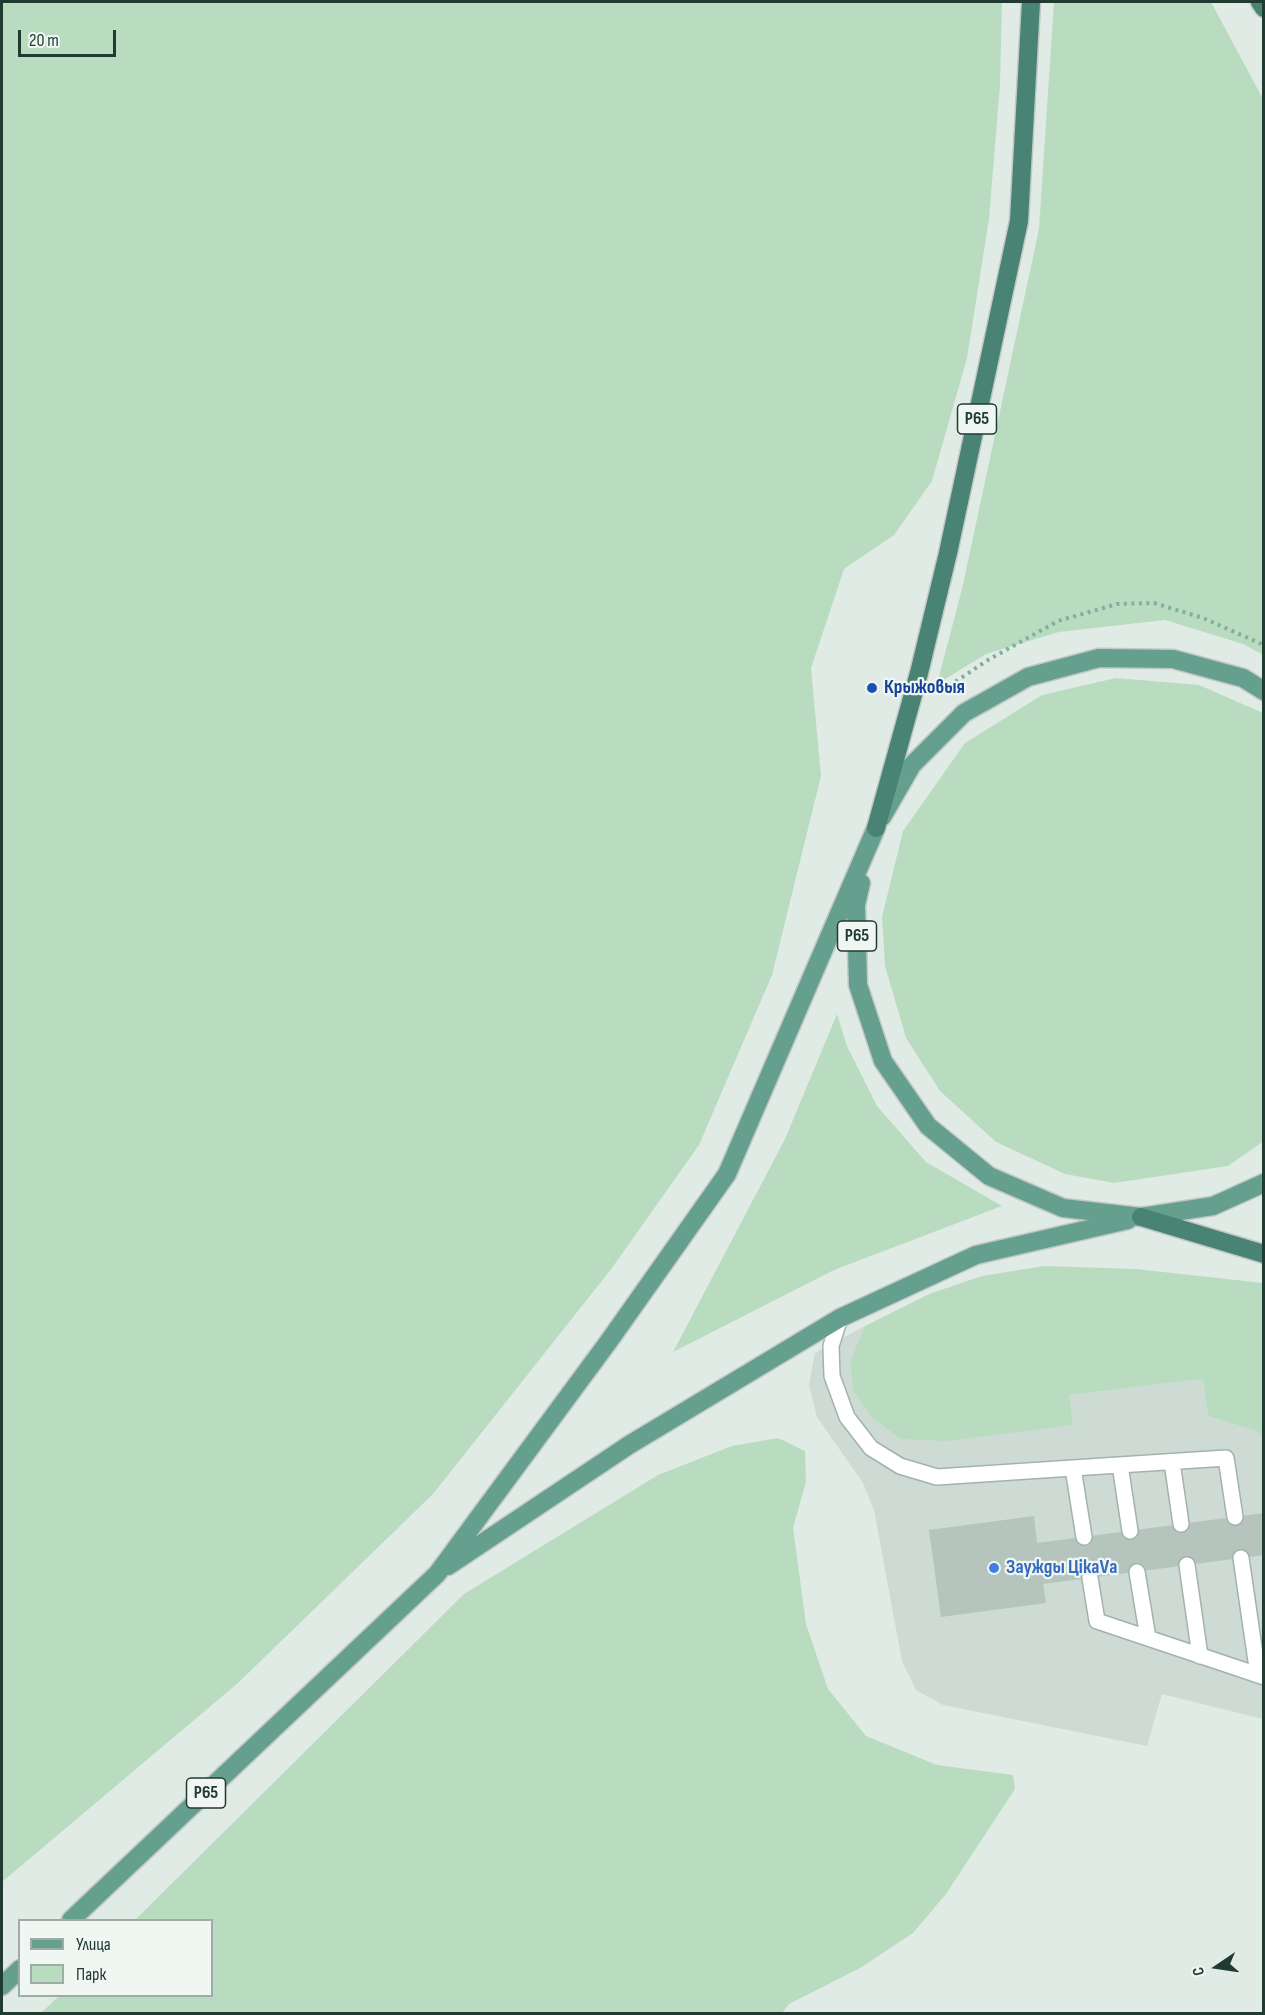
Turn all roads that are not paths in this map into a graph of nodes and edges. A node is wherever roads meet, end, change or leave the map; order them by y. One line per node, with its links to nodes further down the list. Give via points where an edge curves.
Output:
1 (1031, 2): 5 (highway, Р65, via 1019,221 945,564)
2 (1260, 2): 3 (highway)
3 (1263, 8)
4 (1263, 691): 5 (main road, Р65, via 1243,678 1173,659 1099,658 1028,677 964,713 912,765)
5 (876, 828): 7 (main road, Р65, via 856,905 858,985 883,1061 928,1126 989,1176 1062,1208); 20 (main road, Р65, via 727,1174)
6 (1263, 1183): 7 (main road, Р65, via 1214,1206)
7 (1141, 1217): 8 (highway, Р65); 9 (main road, Р65, via 976,1255)
8 (1263, 1254)
9 (840, 1318): 12 (lane, via 831,1346 832,1376 847,1417 871,1448 900,1466 937,1478); 20 (main road, Р65, via 629,1445)
10 (1172, 1462): 11 (lane); 13 (lane, via 1226,1458); 14 (lane)
11 (1120, 1465): 12 (lane); 15 (lane)
12 (1073, 1468): 16 (lane)
13 (1235, 1517)
14 (1181, 1524)
15 (1130, 1531)
16 (1084, 1537)
17 (1241, 1558): 24 (lane)
18 (1187, 1565): 23 (lane)
19 (1137, 1572): 22 (lane)
20 (436, 1574): 25 (main road, Р65)
21 (1090, 1578): 22 (lane, via 1097,1621)
22 (1148, 1638): 23 (lane)
23 (1200, 1656): 24 (lane)
24 (1261, 1676)
25 (71, 1919)
26 (18, 1971): 27 (main road)
27 (2, 1986)

